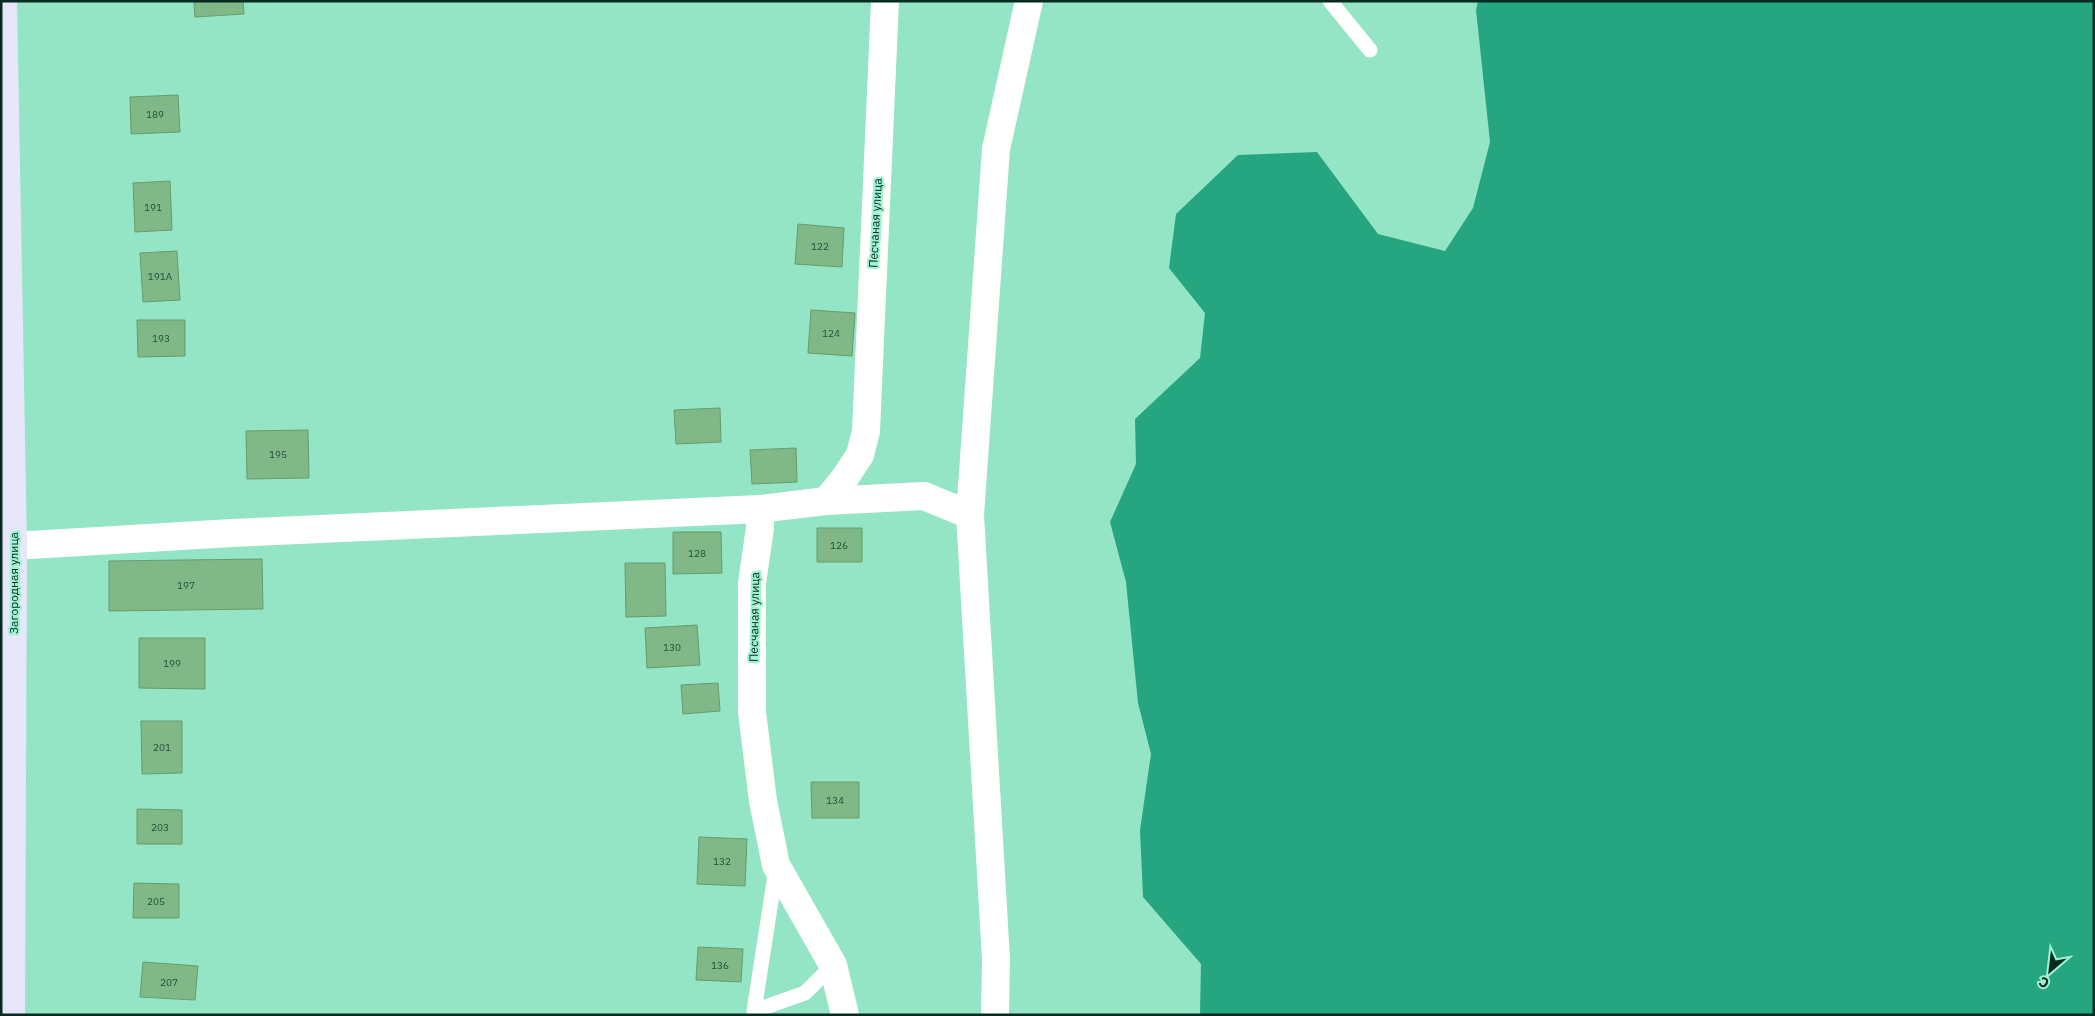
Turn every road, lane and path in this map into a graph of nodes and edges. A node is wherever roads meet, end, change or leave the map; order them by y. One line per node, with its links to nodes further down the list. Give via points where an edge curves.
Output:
1 (3, 1): 9 (street, Загородная улица)
2 (885, 1): 6 (street, Песчаная улица, via 866,431 860,455)
3 (1029, 1): 8 (street, via 996,149)
4 (1330, 1): 5 (lane)
5 (1370, 50)
6 (826, 501): 7 (street); 8 (street, via 924,496)
7 (760, 509): 9 (street); 10 (street, Песчаная улица, via 752,583 752,712 763,801)
8 (970, 515): 14 (street, via 996,960)
9 (13, 546): 12 (street, Загородная улица)
10 (776, 865): 11 (street, Песчаная улица); 11 (lane, via 754,1011 805,993)
11 (833, 965): 13 (street, Песчаная улица)
12 (11, 1015)
13 (845, 1015)
14 (995, 1015)

